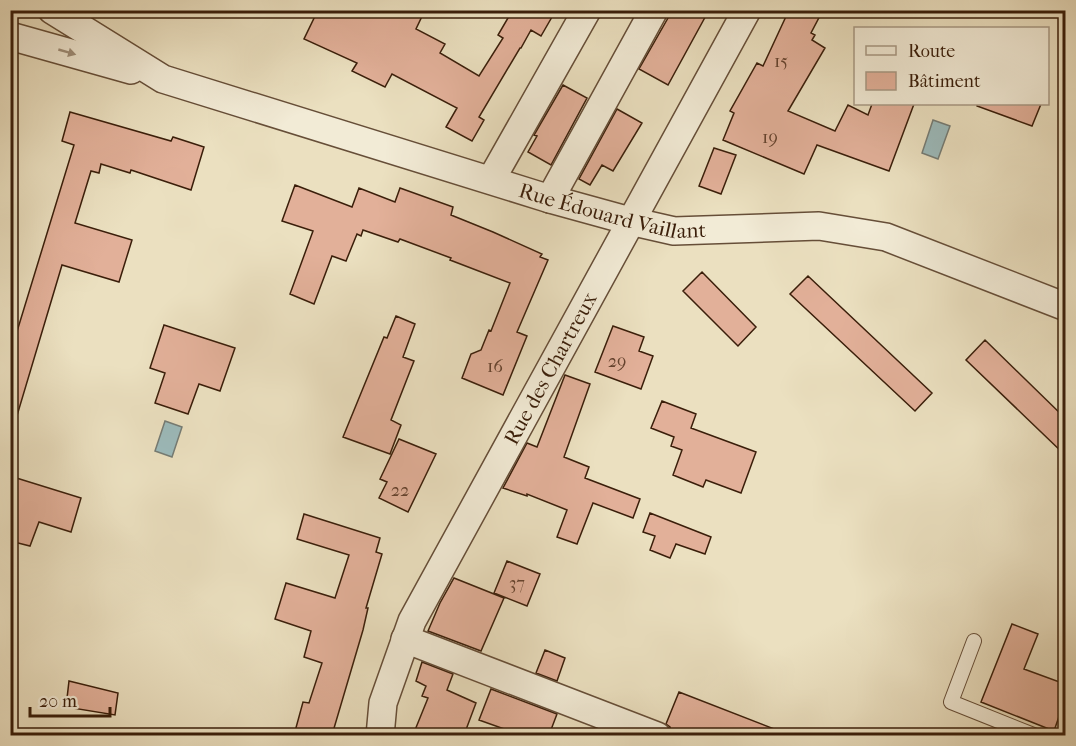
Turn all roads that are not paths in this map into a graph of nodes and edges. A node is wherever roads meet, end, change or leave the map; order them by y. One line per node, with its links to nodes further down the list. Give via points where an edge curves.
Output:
1 (587, 10): 7 (street)
2 (654, 10): 8 (street)
3 (747, 10): 9 (street, Rue des Chartreux)
4 (53, 11): 6 (street, Rue Édouard Vaillant)
5 (10, 36): 6 (street, Rue Édouard Vaillant, one-way to 6)
6 (163, 79): 7 (street, Rue Édouard Vaillant)
7 (491, 180): 8 (street, Rue Édouard Vaillant)
8 (550, 199): 9 (street, Rue Édouard Vaillant)
9 (630, 221): 10 (street, Rue Édouard Vaillant, via 675,231 819,226 886,237); 11 (street, Rue des Chartreux)
10 (1065, 307)
11 (405, 639): 13 (street, Rue des Chartreux, via 383,703); 14 (street)
12 (974, 641): 15 (lane, via 951,702)
13 (380, 735)
14 (657, 735)
15 (1036, 735)

